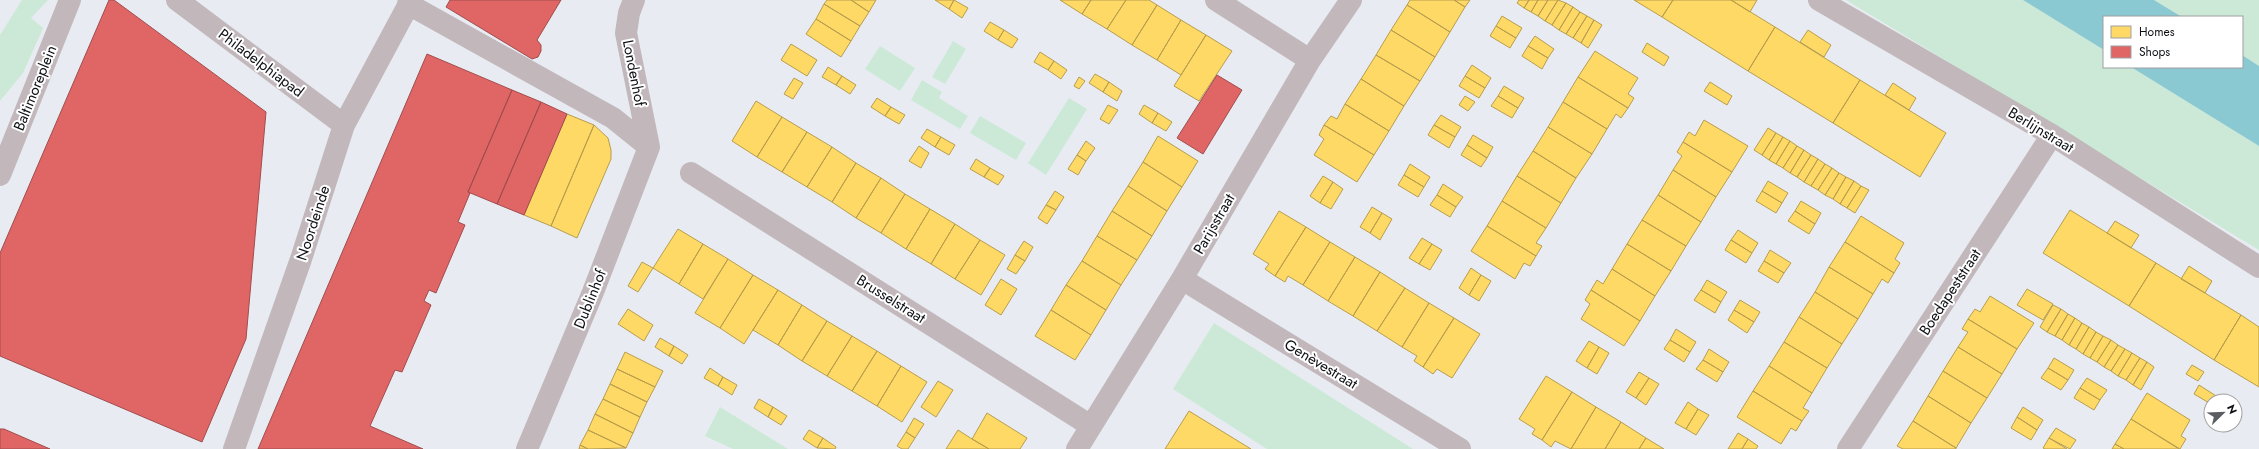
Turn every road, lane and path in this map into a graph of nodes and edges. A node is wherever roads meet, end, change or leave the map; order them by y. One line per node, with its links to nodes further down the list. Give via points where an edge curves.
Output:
1 (70, 0): 13 (street, Baltimoreplein)
2 (177, 0): 9 (street, Philadelphiapad)
3 (634, 0): 11 (street, Londenhof, via 626,33)
4 (1216, 0): 8 (street)
5 (1351, 0): 8 (street, Parijsstraat)
6 (1819, 0): 10 (street, Berlijnstraat)
7 (410, 2): 9 (street, Noordeinde); 11 (street, Noordeinde, via 613,118)
8 (1310, 60): 15 (street, Parijsstraat)
9 (344, 125): 17 (street, Noordeinde, via 301,259)
10 (2052, 135): 14 (street, Berlijnstraat); 21 (street, Boedapeststraat)
11 (649, 147): 18 (street, Dublinhof, via 593,292)
12 (691, 173): 16 (street, Brusselstraat)
13 (0, 175)
14 (2259, 266)
15 (1182, 279): 16 (street, Parijsstraat); 20 (street, Genèvestraat)
16 (1091, 426): 19 (street, Parijsstraat)
17 (234, 449)
18 (527, 449)
19 (1077, 449)
20 (1460, 449)
21 (1848, 449)

